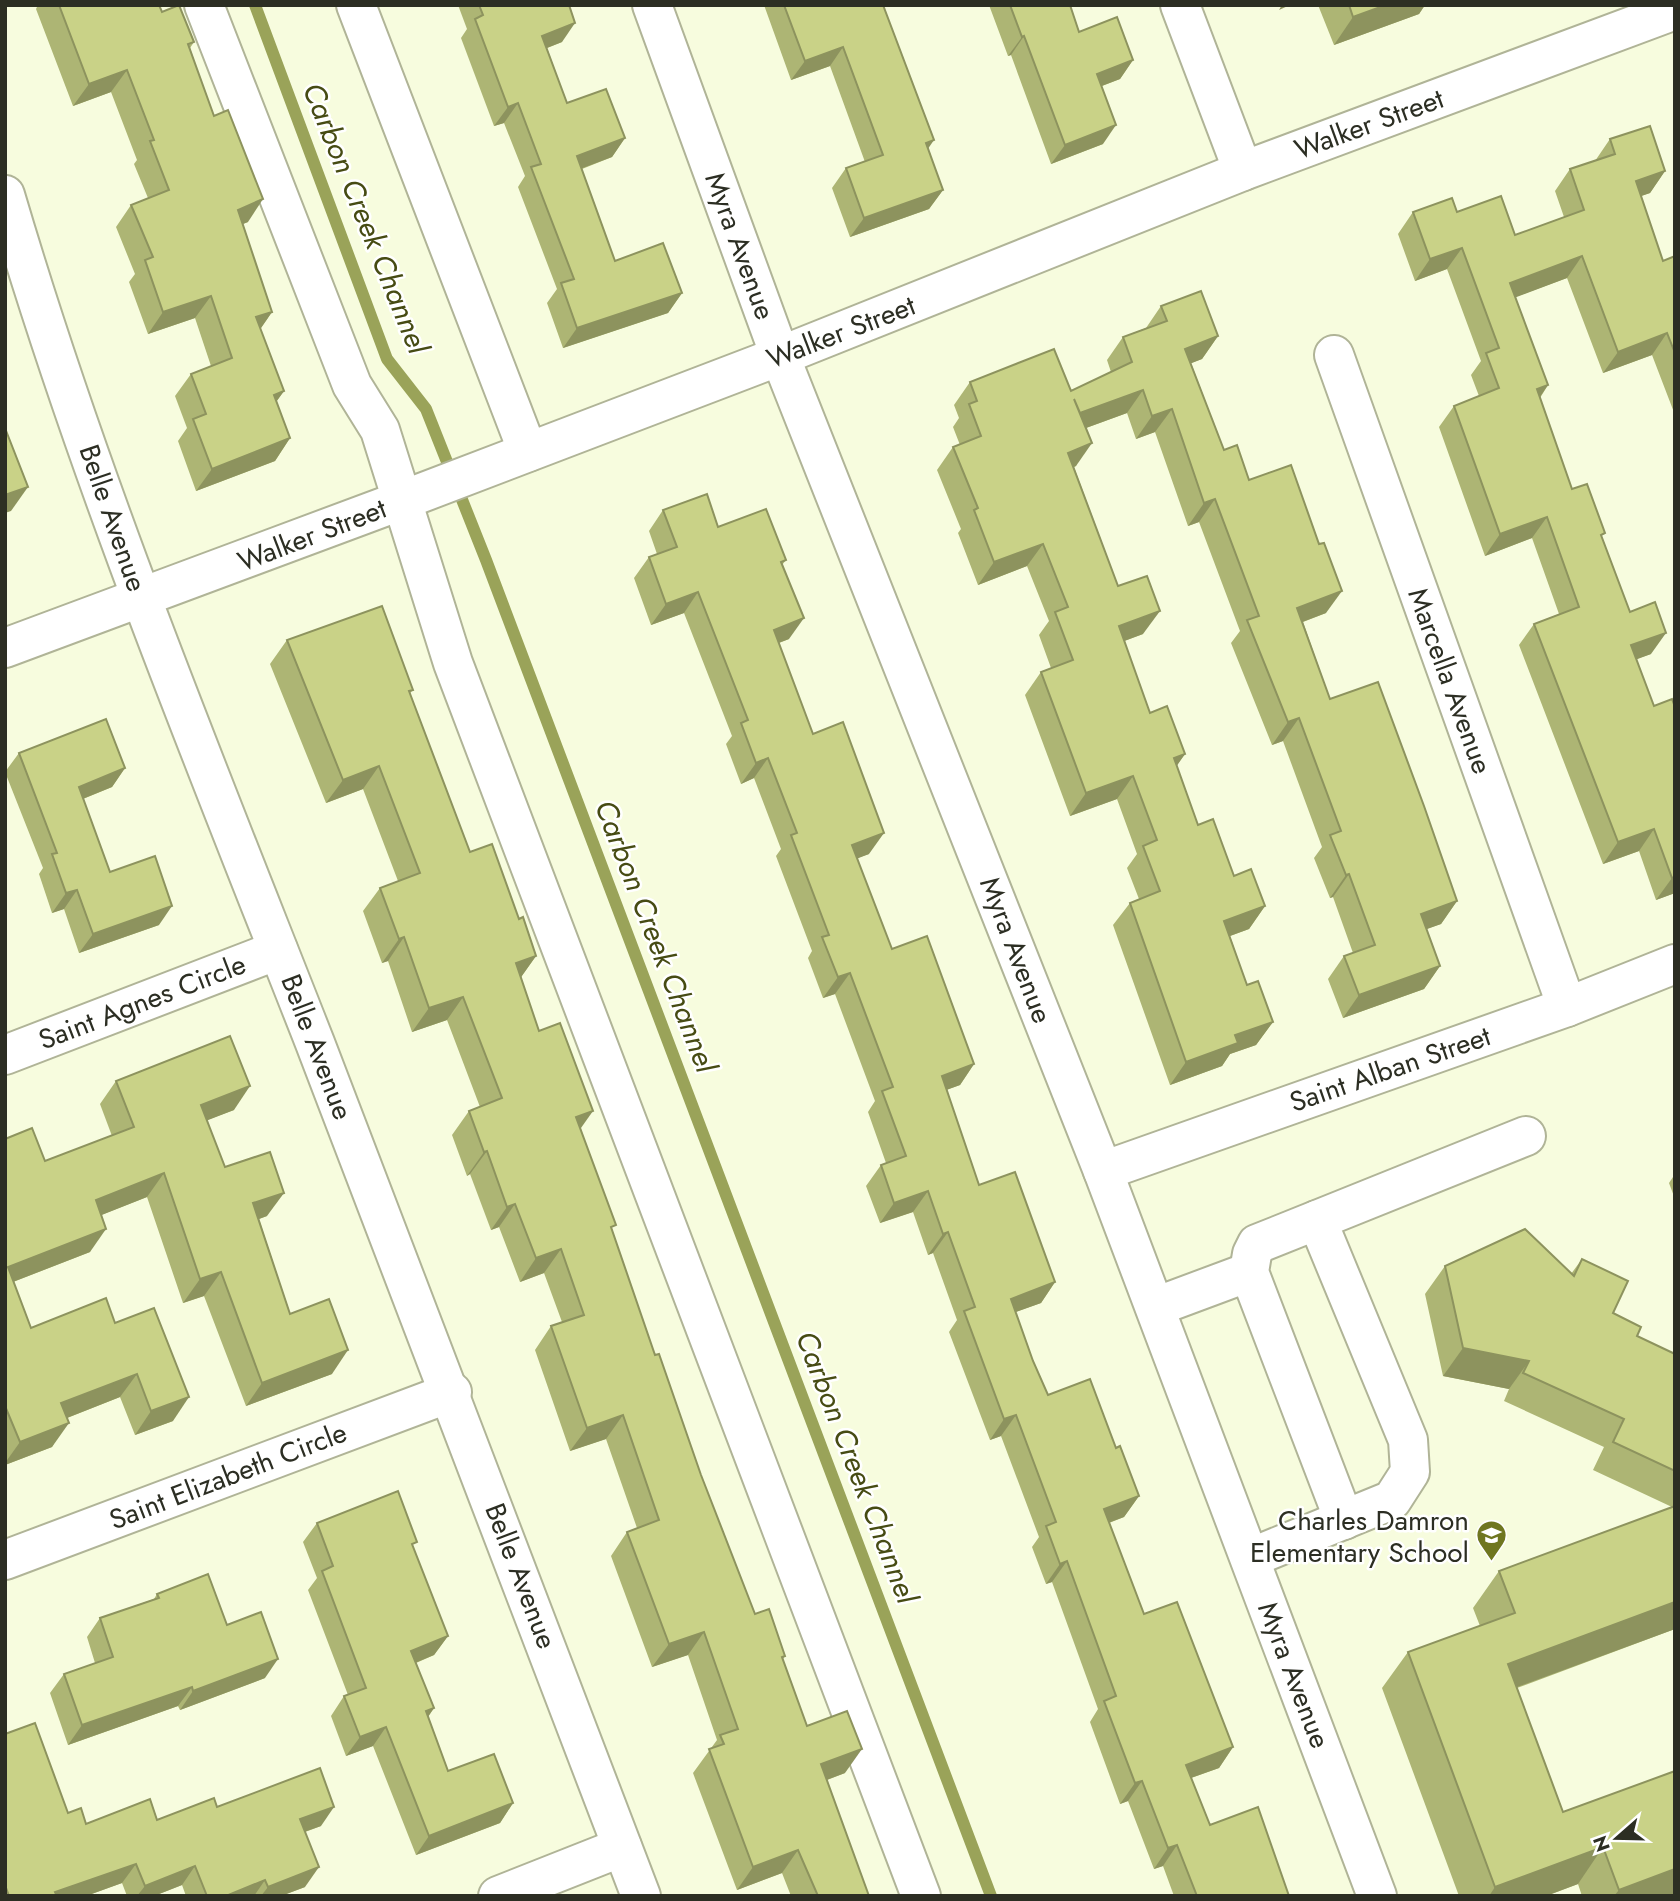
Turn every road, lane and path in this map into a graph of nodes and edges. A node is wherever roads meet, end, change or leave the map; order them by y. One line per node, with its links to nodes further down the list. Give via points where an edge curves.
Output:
1 (204, 5): 12 (street, via 352,385 380,430)
2 (356, 5): 11 (street)
3 (652, 5): 10 (street, Myra Avenue)
4 (1180, 5): 6 (street)
5 (1675, 10): 6 (street, Walker Street)
6 (1242, 171): 10 (street, Walker Street)
7 (5, 195): 8 (street, Belle Avenue)
8 (21, 308): 13 (street, Belle Avenue)
9 (1334, 355): 17 (street, Marcella Avenue)
10 (780, 356): 11 (street, Walker Street); 20 (street, Myra Avenue)
11 (511, 459): 12 (street, Walker Street)
12 (410, 498): 13 (street, Walker Street); 31 (street, via 453,663)
13 (142, 600): 14 (street, Walker Street); 15 (street, Belle Avenue)
14 (5, 648)
15 (278, 950): 18 (street, Saint Agnes Circle); 24 (street, Belle Avenue)
16 (1675, 964): 17 (street, Saint Alban Street)
17 (1567, 1007): 20 (street, Saint Alban Street)
18 (5, 1055)
19 (1526, 1136): 21 (street)
20 (1103, 1171): 23 (street, Myra Avenue)
21 (1317, 1220): 22 (street, via 1258,1244); 25 (street, via 1409,1440 1410,1472 1392,1500)
22 (1250, 1272): 23 (street); 25 (street)
23 (1155, 1307): 26 (street, Myra Avenue)
24 (452, 1392): 27 (street, Saint Elizabeth Circle); 28 (street, Belle Avenue)
25 (1344, 1520): 26 (street)
26 (1250, 1558): 32 (street, Myra Avenue)
27 (5, 1560)
28 (622, 1847): 29 (street); 30 (street, Belle Avenue)
29 (498, 1896)
30 (641, 1896)
31 (921, 1896)
32 (1377, 1896)

